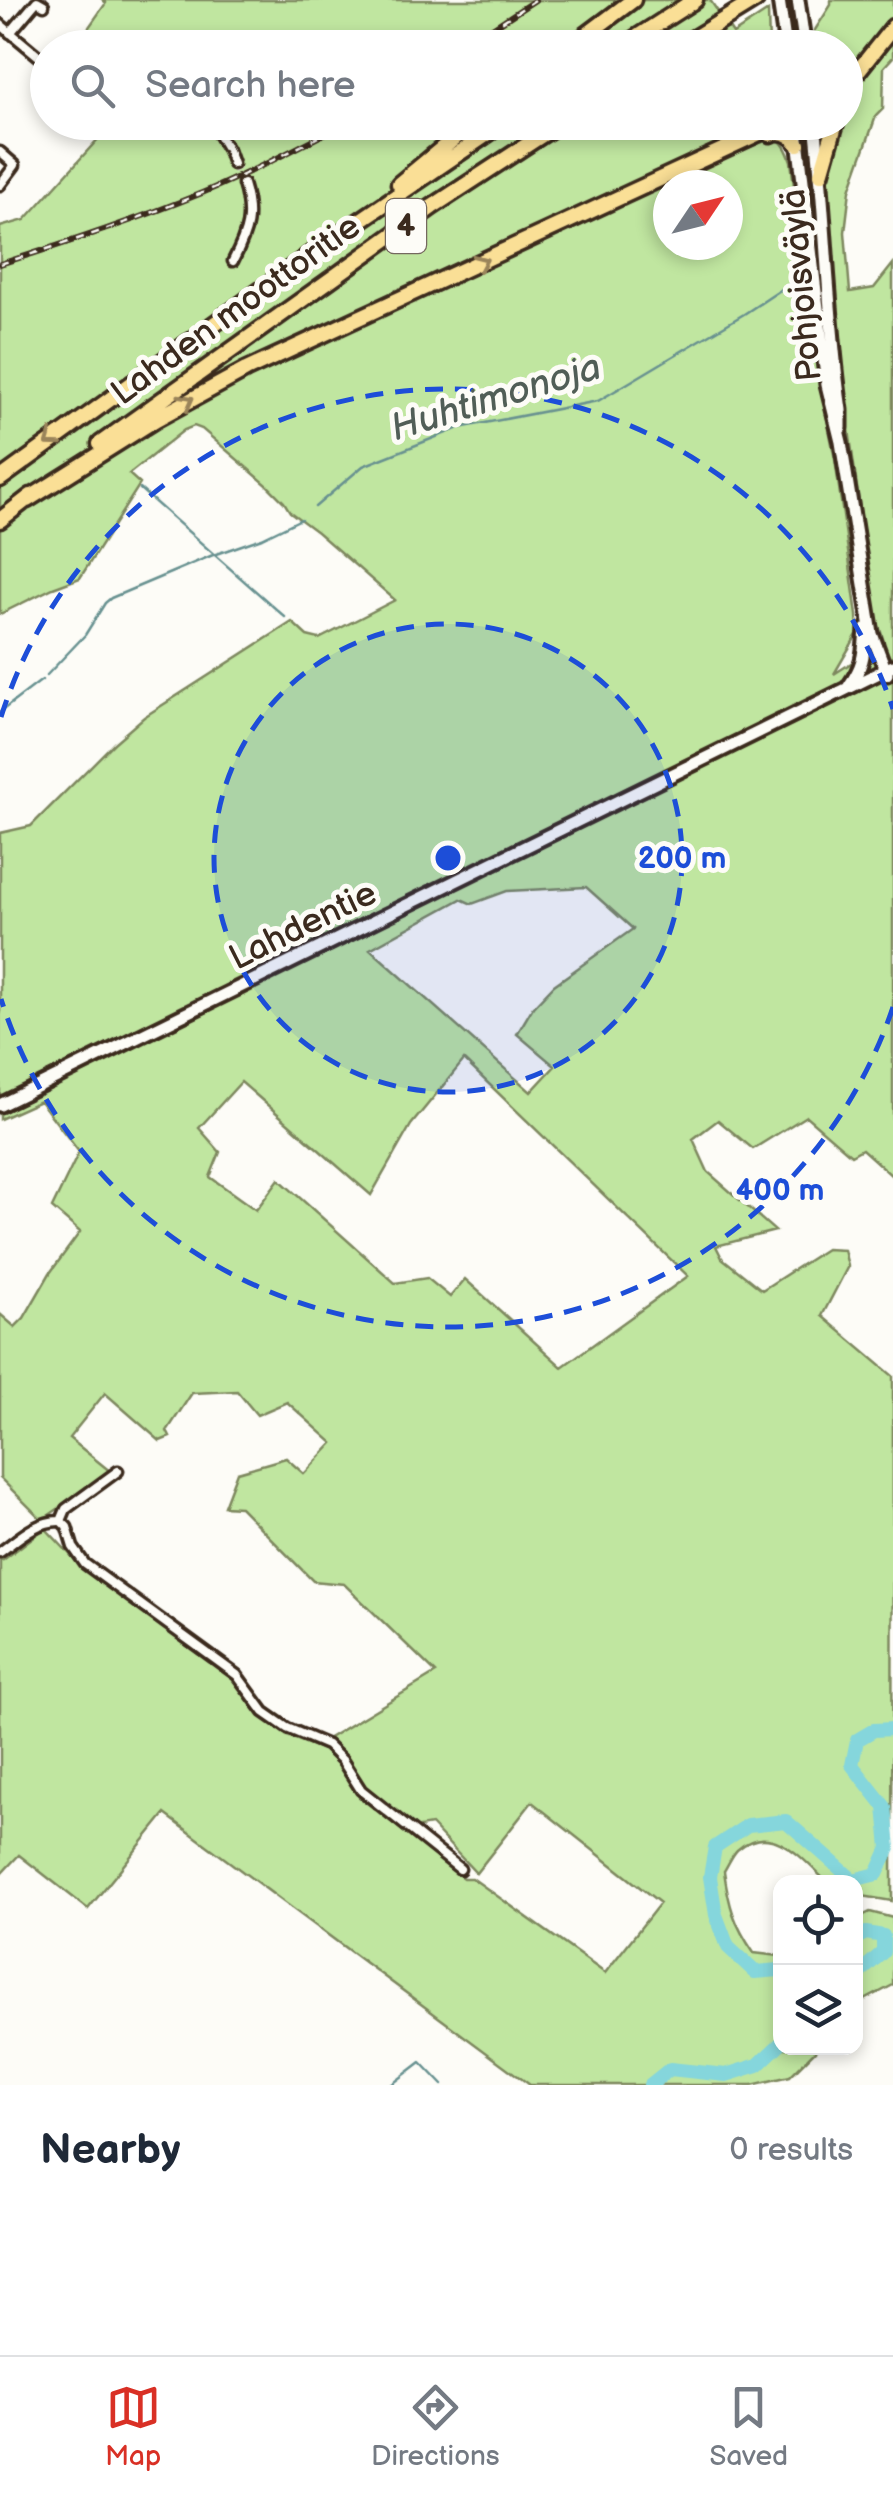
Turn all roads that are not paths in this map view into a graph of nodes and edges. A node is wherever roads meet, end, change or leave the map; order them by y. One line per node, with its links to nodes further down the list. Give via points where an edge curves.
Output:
1 (695, 0): 10 (highway)
2 (756, 0): 11 (highway)
3 (779, 0): 12 (main road)
4 (798, 0): 13 (main road)
5 (630, 2): 9 (highway)
6 (44, 5): 14 (street, via 37,2)
7 (0, 24): 14 (street)
8 (893, 27): 16 (highway)
9 (593, 30)
10 (648, 30)
11 (707, 30)
12 (783, 30)
13 (802, 30)
14 (10, 34): 15 (street)
15 (30, 50)
16 (873, 54): 17 (highway); 18 (highway)
17 (863, 66)
18 (863, 70)
19 (222, 140): 30 (street)
20 (452, 140): 34 (highway)
21 (479, 140): 34 (highway, Lahden moottoritie / 4)
22 (535, 140): 38 (highway, Lahden moottoritie / 4)
23 (746, 140): 38 (highway, one-way to 23, via 246,370)
24 (794, 140): 28 (highway)
25 (798, 140): 28 (main road, Pohjoisväylä)
26 (817, 140): 31 (main road, Pohjoisväylä)
27 (831, 140): 31 (highway)
28 (798, 144): 36 (main road, Pohjoisväylä, via 821,349)
29 (0, 152): 33 (street, via 15,165)
30 (233, 164)
31 (821, 174): 36 (main road, Pohjoisväylä)
32 (242, 184): 35 (street, via 248,221)
33 (0, 185)
34 (308, 256): 37 (highway, Lahden moottoritie / 4, one-way to 37)
35 (233, 262)
36 (840, 442): 40 (main road, Pohjoisväylä)
37 (0, 478)
38 (26, 500): 39 (highway, Lahden moottoritie / 4)
39 (0, 520)
40 (852, 521): 41 (main road, Pohjoisväylä); 42 (main road, Pohjoisväylä, via 872,634)
41 (866, 629): 42 (main road, Pohjoisväylä, via 872,655); 43 (main road, Pohjoisväylä, via 861,669)
42 (888, 672): 43 (main road, Lahdentie); 44 (main road, Lahdentie)
43 (847, 689): 44 (main road, Lahdentie)
44 (630, 796): 45 (main road, Lahdentie)
45 (0, 1105)
46 (118, 1471): 47 (street, via 66,1508)
47 (61, 1521): 48 (street, via 37,1526); 49 (street, via 85,1564 238,1676 264,1712 327,1746 361,1790)
48 (0, 1552)
49 (460, 1870)

